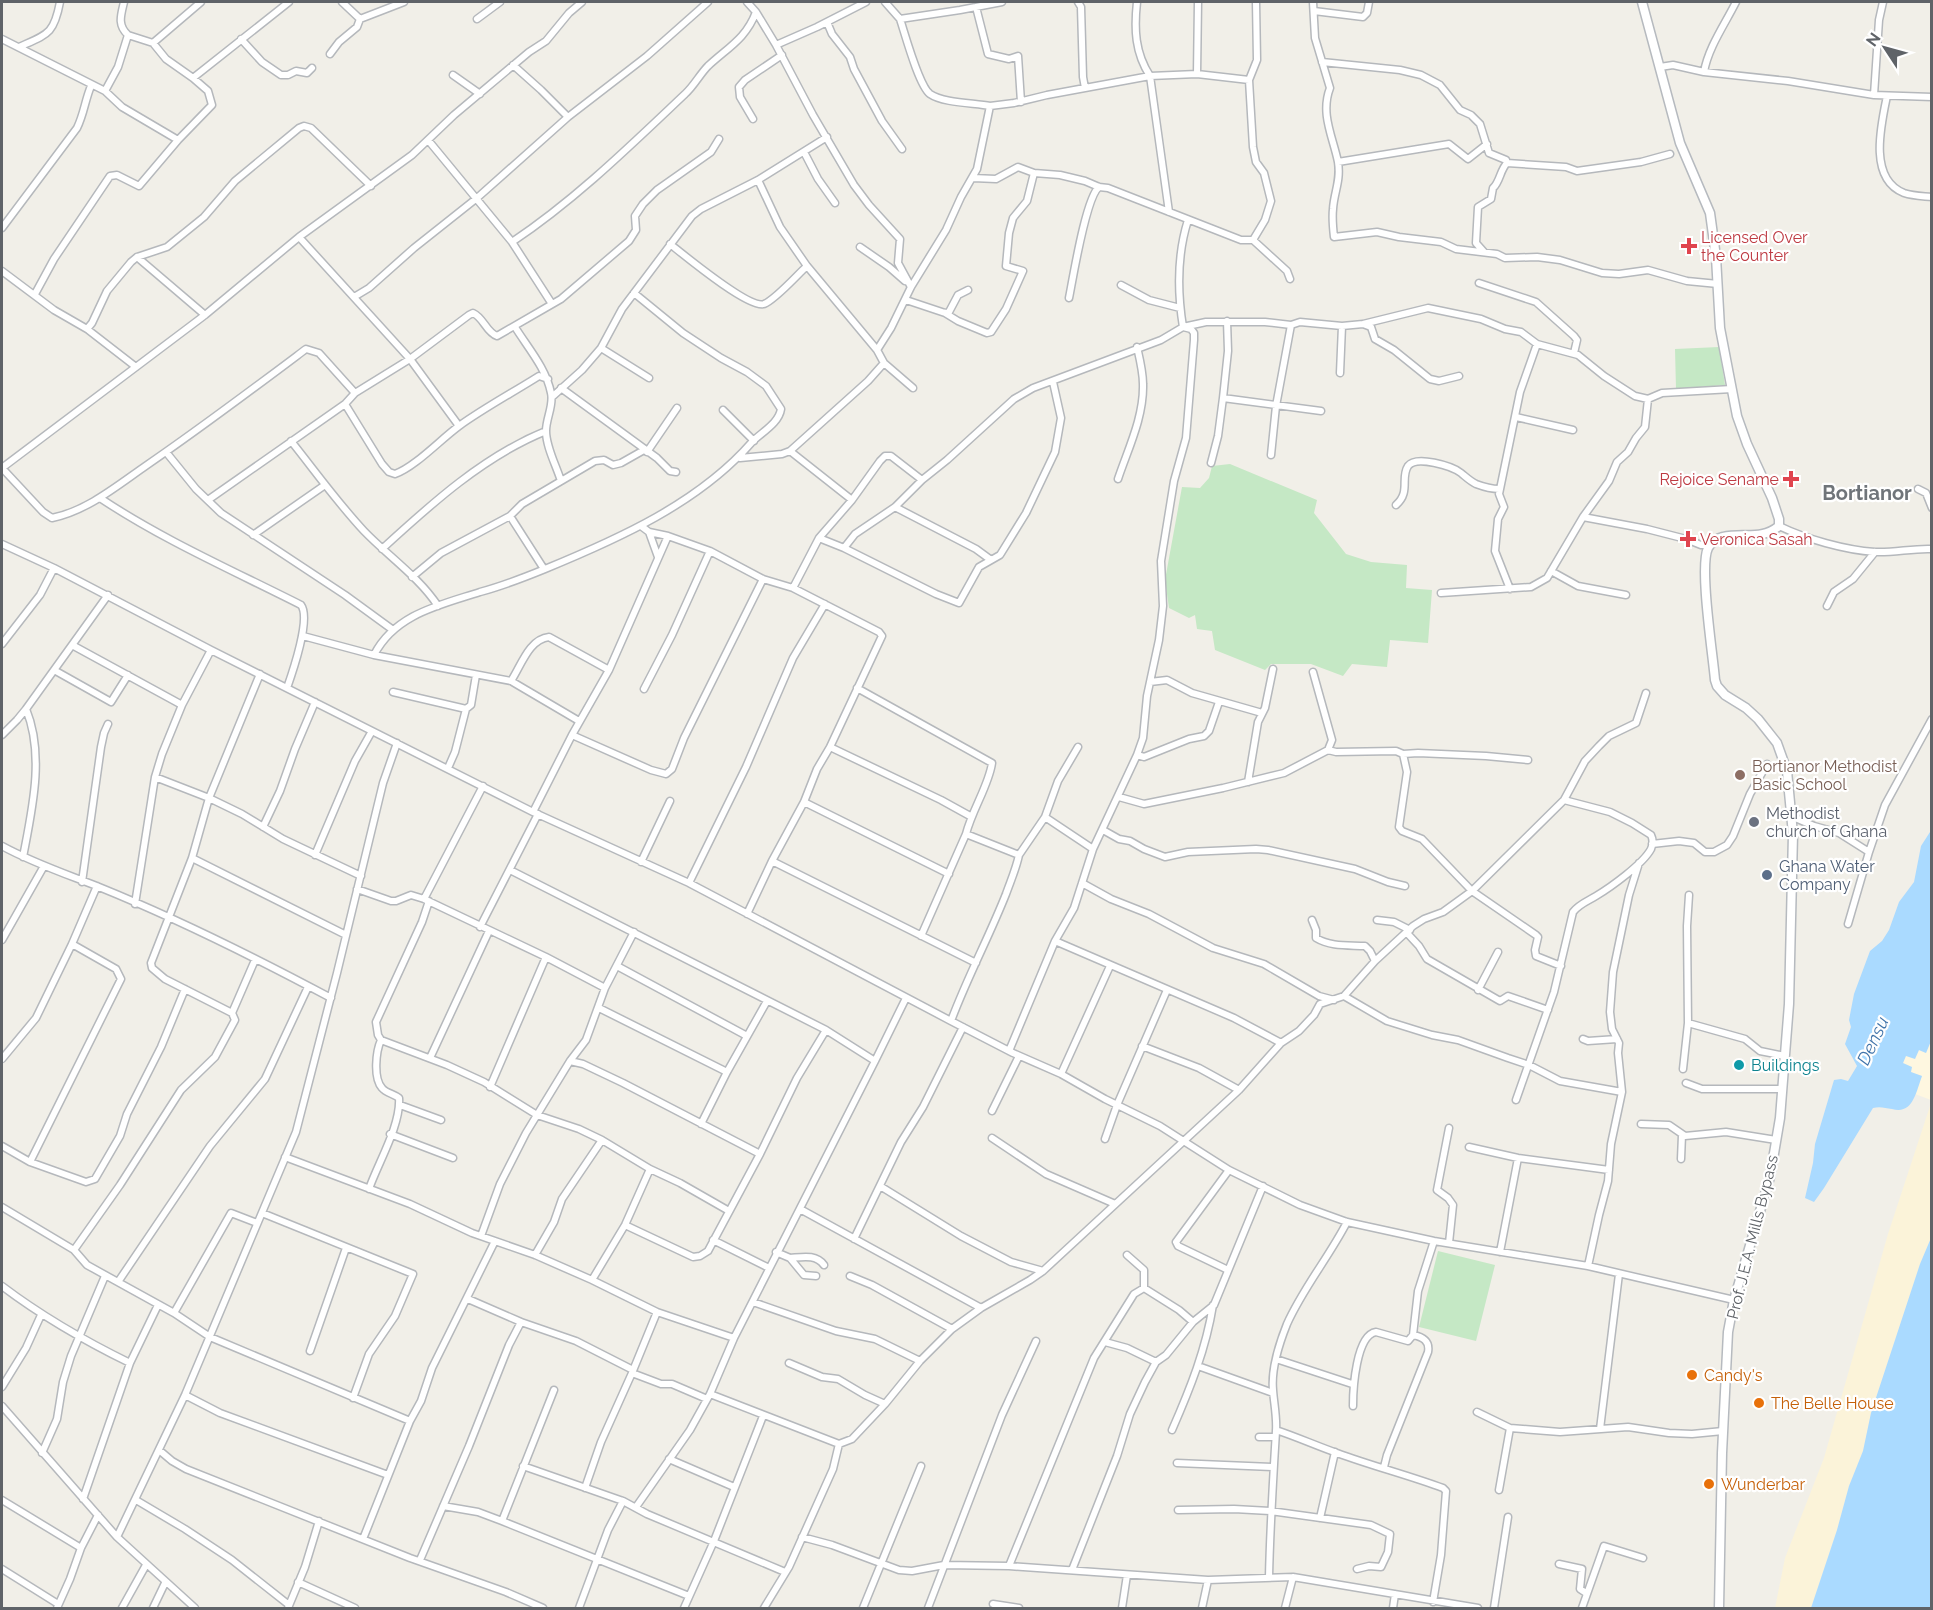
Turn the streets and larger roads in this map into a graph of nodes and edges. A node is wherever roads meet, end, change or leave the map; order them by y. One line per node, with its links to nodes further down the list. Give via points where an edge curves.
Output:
1 (60, 2): 37 (street, via 56,22 46,34)
2 (124, 2): 32 (street, via 120,23)
3 (201, 2): 35 (street)
4 (289, 2): 34 (street)
5 (342, 2): 28 (street)
6 (404, 2): 28 (street)
7 (500, 2): 29 (street)
8 (582, 2): 41 (street, via 549,38)
9 (708, 2): 59 (street, via 647,56)
10 (747, 2): 27 (street)
11 (866, 2): 31 (street)
12 (885, 2): 30 (street)
13 (955, 2): 25 (street)
14 (1002, 2): 24 (street)
15 (1078, 2): 51 (street)
16 (1137, 2): 47 (street, via 1137,44 1141,62)
17 (1198, 2): 45 (street)
18 (1256, 2): 49 (street, via 1257,60)
19 (1313, 2): 26 (street)
20 (1369, 2): 26 (street, via 1363,16)
21 (1642, 2): 42 (street)
22 (1736, 2): 44 (street, via 1707,56)
23 (1883, 2): 54 (street)
24 (976, 7): 25 (street); 57 (street, via 988,54 1009,59 1018,56)
25 (960, 10): 30 (street)
26 (1314, 11): 40 (street, via 1315,38)
27 (756, 12): 36 (street); 84 (street, via 740,38 708,66 686,93 576,194)
28 (360, 19): 38 (street)
29 (477, 19)
30 (900, 19): 58 (street, via 926,91 932,96)
31 (827, 22): 36 (street); 66 (street)
32 (128, 35): 35 (street); 52 (street)
33 (2, 39): 37 (street)
34 (241, 39): 43 (street, via 261,62 281,75 307,73); 48 (street)
35 (153, 43): 48 (street, via 166,59)
36 (776, 45): 39 (street)
37 (19, 47): 50 (street)
38 (330, 54)
39 (782, 55): 60 (street, via 740,87 740,97); 61 (street)
40 (1322, 62): 65 (street, via 1421,75 1440,85 1460,110 1472,115); 69 (street, via 1330,88 1326,117)
41 (513, 66): 53 (street); 59 (street)
42 (1660, 67): 44 (street, via 1673,65); 93 (street, via 1680,143 1710,213)
43 (312, 68)
44 (1704, 72): 54 (street)
45 (1197, 74): 47 (street); 49 (street)
46 (453, 75): 53 (street)
47 (1150, 76): 51 (street); 79 (street)
48 (192, 78): 64 (street, via 208,91 212,105)
49 (1249, 81): 83 (street, via 1256,162 1264,173 1271,201)
50 (91, 86): 52 (street); 81 (street, via 77,128)
51 (1085, 88): 57 (street)
52 (105, 92): 64 (street)
53 (480, 94): 63 (street)
54 (1874, 95): 55 (street)
55 (1887, 96): 56 (street); 76 (street, via 1881,122 1883,174 1902,192)
56 (1932, 97)
57 (1021, 102): 58 (street)
58 (990, 106): 72 (street)
59 (568, 117): 77 (street)
60 (753, 119)
61 (827, 137): 67 (street); 95 (street, via 854,185 900,239 897,263)
62 (719, 139): 102 (street, via 711,152 657,190 637,211 635,234 623,247)
63 (428, 140): 74 (street); 77 (street)
64 (178, 141): 98 (street, via 139,186 117,175 110,176)
65 (1487, 144): 69 (street, via 1468,159 1449,144); 70 (street, via 1489,153)
66 (902, 149)
67 (804, 152): 73 (street); 78 (street)
68 (1670, 154): 70 (street, via 1577,171)
69 (1338, 162): 87 (street, via 1339,185 1332,207 1334,237 1377,232)
70 (1507, 163): 87 (street, via 1491,199 1478,207 1476,243)
71 (1034, 173): 72 (street, via 1018,167 996,179); 75 (street, via 1074,178); 104 (street, via 1027,201 1013,218 1009,233 1006,266 1023,271 1006,309 987,333)
72 (973, 178): 95 (street)
73 (758, 180): 85 (street, via 700,208); 89 (street, via 780,227)
74 (371, 186): 82 (street); 88 (street, via 304,126 235,181 204,217 167,247)
75 (1099, 187): 79 (street); 100 (street, via 1089,207)
76 (1932, 197)
77 (477, 198): 84 (street); 99 (street)
78 (835, 203)
79 (1168, 212): 80 (street)
80 (1188, 220): 83 (street, via 1241,240); 103 (street, via 1178,273)
81 (2, 228)
82 (299, 237): 99 (street); 105 (street)
83 (1252, 240): 91 (street, via 1287,271)
84 (512, 242): 102 (street)
85 (670, 244): 89 (street, via 718,282 760,304); 97 (street)
86 (860, 247): 95 (street)
87 (1485, 252): 93 (street, via 1505,258 1560,260 1602,273 1648,270 1687,281)
88 (137, 257): 105 (street); 112 (street, via 107,291)
89 (807, 267): 116 (street)
90 (2, 271): 98 (street)
91 (1290, 279)
92 (1479, 283): 117 (street, via 1541,305 1577,340)
93 (1718, 284): 128 (street, via 1720,327)
94 (1121, 285): 103 (street, via 1149,300)
95 (911, 286): 101 (street)
96 (968, 290): 104 (street, via 958,295 952,309)
97 (634, 293): 115 (street); 143 (street, via 683,333 766,386 781,412)
98 (35, 294): 112 (street)
99 (354, 297): 118 (street)
100 (1069, 298)
101 (906, 300): 104 (street); 116 (street)
102 (552, 304): 110 (street)
103 (1180, 308): 111 (street)
104 (945, 313)
105 (205, 315): 120 (street)
106 (1227, 321): 108 (street); 111 (street); 131 (street)
107 (1363, 324): 109 (street); 113 (street, via 1428,308 1521,332); 122 (street, via 1371,327 1375,339 1430,379)
108 (1291, 325): 109 (street, via 1300,322); 134 (street)
109 (1342, 326): 121 (street)
110 (515, 327): 118 (street, via 494,336 473,314); 124 (street)
111 (1183, 327): 114 (street, via 1161,340); 207 (street, via 1194,333 1187,427 1165,528 1161,561 1163,606)
112 (87, 329): 120 (street)
113 (1537, 344): 117 (street); 138 (street, via 1520,392)
114 (1137, 347): 125 (street); 151 (street, via 1143,399)
115 (601, 348): 123 (street); 126 (street)
116 (877, 350): 119 (street)
117 (1574, 353): 132 (street, via 1629,393)
118 (410, 359): 129 (street); 139 (street)
119 (884, 363): 127 (street); 145 (street)
120 (136, 367): 157 (street, via 2,468 52,518)
121 (1340, 373)
122 (1459, 376)
123 (649, 378)
124 (548, 379): 130 (street); 139 (street, via 539,376)
125 (1053, 382): 153 (street, via 1014,399); 179 (street, via 1061,418 1055,452 1026,513 1000,555)
126 (561, 388): 130 (street); 144 (street)
127 (913, 388)
128 (1732, 389): 132 (street, via 1662,393); 166 (street, via 1737,416 1772,498)
129 (355, 393): 133 (street); 146 (street, via 319,353 306,349)
130 (552, 397): 141 (street)
131 (1223, 398): 134 (street); 149 (street)
132 (1648, 399): 164 (street, via 1645,427 1617,462 1609,481)
133 (345, 404): 139 (street, via 382,464 395,474); 142 (street)
134 (1276, 406): 137 (street); 147 (street)
135 (677, 408): 144 (street)
136 (723, 410): 143 (street)
137 (1321, 411)
138 (1516, 417): 140 (street); 155 (street)
139 (459, 426)
140 (1573, 430)
141 (546, 431): 152 (street); 174 (street, via 521,441 440,496)
142 (291, 441): 154 (street); 158 (street)
143 (754, 441): 148 (street)
144 (646, 451): 150 (street); 152 (street, via 613,465 595,461)
145 (790, 451): 148 (street); 159 (street)
146 (166, 452): 157 (street); 158 (street)
147 (1271, 455)
148 (740, 458): 165 (street, via 674,507)
149 (1211, 463)
150 (676, 472)
151 (1118, 479)
152 (561, 480): 163 (street)
153 (922, 480): 159 (street, via 891,456 885,456); 161 (street)
154 (325, 485): 168 (street); 174 (street)
155 (1499, 489): 160 (street, via 1475,483 1446,467 1418,461 1406,469 1405,494); 186 (street, via 1504,507 1498,519 1495,551)
156 (1918, 489): 162 (street, via 1926,493)
157 (100, 498): 194 (street, via 214,562 302,605)
158 (207, 500): 168 (street)
159 (852, 500): 170 (street)
160 (1396, 505)
161 (895, 507): 173 (street, via 855,534); 179 (street)
162 (1932, 508)
163 (510, 516): 181 (street); 183 (street, via 441,553)
164 (1583, 517): 172 (street); 182 (street)
165 (641, 526): 167 (street); 181 (street)
166 (1779, 526): 172 (street, via 1766,535 1722,537); 177 (street, via 1797,534)
167 (649, 532): 169 (street); 178 (street)
168 (253, 535): 193 (street)
169 (668, 536): 176 (street); 178 (street)
170 (819, 538): 173 (street); 185 (street)
171 (2, 544): 180 (street)
172 (1710, 545): 244 (street, Prof. J.E.A. Mills Bypass, via 1707,608 1717,686 1758,719 1777,743 1787,771)
173 (844, 548): 179 (street, via 959,603 979,567)
174 (382, 549): 183 (street)
175 (1932, 549): 177 (street)
176 (710, 551): 184 (street); 210 (street)
177 (1875, 552): 192 (street, via 1853,579 1834,592)
178 (658, 557): 201 (street)
179 (991, 560)
180 (54, 568): 188 (street); 195 (street, via 40,595)
181 (544, 569): 191 (street)
182 (1551, 570): 186 (street, via 1531,588); 189 (street, via 1578,586)
183 (412, 577): 191 (street)
184 (763, 579): 185 (street); 224 (street, via 672,769 666,774)
185 (793, 588): 190 (street)
186 (1510, 589): 187 (street)
187 (1442, 592)
188 (108, 595): 196 (street); 197 (street)
189 (1626, 595)
190 (825, 604): 209 (street, via 882,636); 265 (street, via 793,658 746,767)
191 (438, 606): 193 (street)
192 (1827, 606)
193 (393, 630): 198 (street)
194 (303, 636): 198 (street); 208 (street)
195 (2, 644)
196 (72, 645): 200 (street); 204 (street)
197 (211, 650): 203 (street); 215 (street)
198 (374, 655): 205 (street)
199 (1273, 669): 218 (street)
200 (54, 670): 204 (street, via 111,702); 216 (street)
201 (609, 670): 206 (street, via 549,637 533,644); 220 (street)
202 (1313, 672): 228 (street, via 1332,740)
203 (260, 674): 208 (street); 238 (street)
204 (128, 675): 215 (street)
205 (476, 675): 206 (street); 217 (street, via 471,705)
206 (512, 681): 220 (street)
207 (1150, 682): 214 (street, via 1167,680); 230 (street)
208 (287, 688): 213 (street)
209 (857, 688): 226 (street); 243 (street, via 992,763)
210 (644, 689)
211 (393, 692): 217 (street)
212 (1646, 693): 239 (street, via 1636,723 1609,736 1599,746 1585,761)
213 (315, 702): 222 (street); 246 (street)
214 (1219, 702): 218 (street); 230 (street, via 1204,736 1144,757)
215 (182, 705): 234 (street)
216 (26, 709): 223 (street); 255 (street, via 34,737 35,784)
217 (466, 709): 233 (street)
218 (1262, 713): 235 (street)
219 (1932, 719): 252 (street, via 1885,805)
220 (579, 721): 224 (street)
221 (108, 724): 264 (street, via 101,747)
222 (372, 731): 225 (street); 253 (street)
223 (2, 735)
224 (572, 735): 242 (street)
225 (397, 743): 233 (street); 263 (street, via 383,783)
226 (831, 747): 241 (street); 243 (street)
227 (1078, 747): 245 (street, via 1058,780)
228 (1328, 750): 229 (street); 235 (street, via 1284,773)
229 (1403, 754): 231 (street); 270 (street, via 1407,772 1399,827 1422,839)
230 (1137, 755): 237 (street)
231 (1528, 760)
232 (1767, 764): 249 (street, via 1727,845 1705,852 1694,843)
233 (447, 768): 236 (street)
234 (155, 777): 238 (street); 273 (street)
235 (1248, 782): 237 (street, via 1144,804)
236 (483, 786): 242 (street); 272 (street)
237 (1119, 797): 247 (street)
238 (209, 798): 246 (street); 256 (street)
239 (1564, 800): 249 (street, via 1620,816 1651,835); 270 (street)
240 (670, 801): 258 (street)
241 (804, 802): 257 (street); 262 (street)
242 (536, 813): 258 (street); 261 (street)
243 (970, 816): 248 (street)
244 (1793, 817): 252 (street, via 1839,833); 321 (street, Prof. J.E.A. Mills Bypass)
245 (1045, 818): 251 (street); 254 (street)
246 (263, 827): 253 (street)
247 (1103, 830): 251 (street); 268 (street, via 1165,857 1188,852 1268,850 1355,869)
248 (966, 834): 254 (street); 262 (street)
249 (1652, 844): 259 (street)
250 (2, 846): 255 (street)
251 (1093, 849): 266 (street)
252 (1869, 852): 278 (street)
253 (315, 855): 263 (street)
254 (1019, 855): 292 (street, via 1016,872)
255 (23, 857): 260 (street)
256 (192, 858): 275 (street); 283 (street)
257 (772, 861): 274 (street); 284 (street)
258 (641, 862): 265 (street)
259 (1639, 862): 295 (street, via 1574,909); 315 (street, via 1613,972 1610,1012)
260 (44, 866): 264 (street); 285 (street)
261 (510, 870): 279 (street); 281 (street)
262 (949, 874): 284 (street)
263 (361, 876): 269 (street)
264 (82, 882): 267 (street)
265 (689, 883): 274 (street)
266 (1082, 883): 286 (street, via 1074,908); 304 (street, via 1213,948 1264,964 1319,996)
267 (97, 886): 273 (street); 287 (street)
268 (1406, 886)
269 (357, 889): 272 (street, via 391,901 411,895); 283 (street)
270 (1472, 891): 282 (street); 295 (street, via 1536,934 1536,956)
271 (1689, 895): 310 (street)
272 (427, 900): 279 (street); 316 (street, via 422,922 376,1022)
273 (135, 904): 275 (street)
274 (747, 914): 303 (street)
275 (169, 918): 290 (street); 298 (street, via 156,945 152,969)
276 (1312, 920): 291 (street, via 1316,938 1335,945 1365,946)
277 (1377, 920): 282 (street, via 1394,922)
278 (1848, 924)
279 (480, 927): 280 (street)
280 (489, 931): 289 (street); 322 (street)
281 (634, 932): 293 (street); 305 (street)
282 (1408, 932): 291 (street); 300 (street, via 1427,959)
283 (346, 935): 302 (street)
284 (921, 936): 292 (street)
285 (2, 939)
286 (1055, 941): 294 (street); 319 (street)
287 (72, 944): 323 (street, via 36,1018); 358 (street, via 116,969 121,979)
288 (1498, 952): 300 (street)
289 (546, 957): 297 (street); 331 (street)
290 (255, 960): 296 (street); 308 (street)
291 (1375, 961): 301 (street)
292 (976, 963): 309 (street)
293 (617, 966): 297 (street); 313 (street)
294 (1110, 966): 299 (street); 329 (street)
295 (1561, 966): 307 (street)
296 (308, 987): 302 (street); 396 (street, via 265,1079 210,1146)
297 (605, 988): 306 (street)
298 (185, 989): 308 (street); 358 (street, via 120,1136 95,1179 86,1182)
299 (1167, 990): 317 (street); 318 (street)
300 (1478, 990): 307 (street, via 1500,1001 1508,996)
301 (1344, 996): 304 (street); 326 (street, via 1387,1021)
302 (331, 998): 354 (street, via 302,1110)
303 (906, 998): 309 (street); 325 (street)
304 (1335, 1000): 317 (street, via 1320,1004 1299,1031)
305 (767, 1001): 312 (street); 313 (street)
306 (599, 1008): 324 (street, via 586,1040); 328 (street)
307 (1548, 1010): 326 (street)
308 (232, 1013): 380 (street, via 235,1020 215,1057 181,1090)
309 (951, 1021): 311 (street)
310 (1688, 1023): 321 (street, via 1745,1039 1760,1051); 327 (street)
311 (963, 1027): 319 (street); 362 (street)
312 (826, 1030): 325 (street); 353 (street, via 797,1077)
313 (747, 1036): 328 (street)
314 (1583, 1039): 315 (street)
315 (1617, 1039): 334 (street)
316 (381, 1040): 322 (street); 336 (street, via 376,1051 378,1080 383,1090 399,1098)
317 (1281, 1043): 332 (street)
318 (1142, 1046): 332 (street); 337 (street)
319 (1009, 1051): 320 (street)
320 (1019, 1056): 329 (street); 338 (street)
321 (1785, 1056): 333 (street, Prof. J.E.A. Mills Bypass)
322 (430, 1058): 331 (street)
323 (2, 1059)
324 (570, 1061): 339 (street); 341 (street, via 614,1078)
325 (875, 1061): 367 (street)
326 (1529, 1065): 334 (street, via 1568,1083); 335 (street)
327 (1683, 1070)
328 (727, 1072): 341 (street)
329 (1061, 1074): 337 (street)
330 (1686, 1083): 333 (street, via 1702,1089)
331 (490, 1087): 339 (street)
332 (1239, 1089): 349 (street)
333 (1782, 1089): 350 (street, Prof. J.E.A. Mills Bypass)
334 (1622, 1092): 361 (street)
335 (1516, 1100)
336 (400, 1105): 340 (street); 344 (street)
337 (1117, 1105): 347 (street); 349 (street)
338 (992, 1111)
339 (537, 1115): 348 (street); 373 (street, via 500,1184)
340 (441, 1120)
341 (701, 1124): 353 (street)
342 (1641, 1124): 345 (street, via 1669,1125)
343 (1449, 1128): 378 (street, via 1437,1190 1453,1205)
344 (390, 1134): 355 (street); 364 (street)
345 (1682, 1135): 350 (street, via 1726,1132); 357 (street)
346 (992, 1138): 365 (street, via 1046,1174)
347 (1106, 1139)
348 (602, 1140): 359 (street); 384 (street, via 562,1199)
349 (1185, 1140): 360 (street); 365 (street)
350 (1776, 1140): 400 (street, Prof. J.E.A. Mills Bypass, via 1770,1177)
351 (2, 1146): 358 (street)
352 (1469, 1147): 356 (street)
353 (760, 1154): 368 (street)
354 (285, 1157): 364 (street); 369 (street)
355 (453, 1158)
356 (1518, 1158): 361 (street); 382 (street)
357 (1682, 1159)
358 (30, 1162)
359 (650, 1169): 368 (street); 372 (street)
360 (1229, 1170): 363 (street); 390 (street, via 1176,1242 1186,1251)
361 (1609, 1170): 387 (street)
362 (880, 1186): 374 (street); 389 (street, via 1011,1262)
363 (1263, 1186): 370 (street); 390 (street)
364 (369, 1189): 373 (street)
365 (1115, 1204): 389 (street)
366 (2, 1206): 380 (street)
367 (800, 1209): 374 (street); 381 (street)
368 (729, 1211): 375 (street)
369 (262, 1213): 371 (street); 379 (street)
370 (1347, 1222): 377 (street); 418 (street, via 1287,1324)
371 (257, 1223): 406 (street, via 231,1213); 412 (street)
372 (626, 1225): 375 (street, via 693,1257 708,1251); 395 (street)
373 (481, 1236): 376 (street)
374 (854, 1239): 404 (street)
375 (713, 1240): 388 (street)
376 (495, 1241): 384 (street); 399 (street)
377 (1434, 1241): 378 (street); 411 (street, via 1418,1291)
378 (1449, 1243): 382 (street)
379 (346, 1248): 417 (street); 431 (street, via 412,1274 394,1316 369,1354)
380 (74, 1250): 392 (street, via 87,1265)
381 (776, 1252): 385 (street); 388 (street)
382 (1500, 1252): 387 (street)
383 (1127, 1255): 398 (street, via 1144,1270)
384 (535, 1256): 395 (street)
385 (790, 1258): 386 (street, via 812,1257); 393 (street, via 804,1275)
386 (824, 1264)
387 (1588, 1266): 391 (street)
388 (769, 1268): 401 (street)
389 (1043, 1270): 404 (street)
390 (1227, 1270): 403 (street)
391 (1619, 1274): 400 (street); 439 (street)
392 (105, 1276): 396 (street); 413 (street)
393 (816, 1276)
394 (850, 1276): 410 (street)
395 (592, 1280): 405 (street)
396 (118, 1282): 402 (street)
397 (2, 1286): 407 (street)
398 (1144, 1288): 409 (street); 416 (street, via 1134,1294)
399 (468, 1299): 408 (street); 437 (street)
400 (1734, 1300): 441 (street, Prof. J.E.A. Mills Bypass, via 1728,1332)
401 (753, 1302): 414 (street); 419 (street, via 836,1331 875,1339)
402 (158, 1305): 406 (street); 421 (street)
403 (1214, 1305): 409 (street); 423 (street)
404 (981, 1308): 410 (street)
405 (657, 1312): 414 (street); 424 (street)
406 (174, 1313): 412 (street)
407 (41, 1315): 413 (street); 426 (street)
408 (521, 1322): 424 (street, via 576,1341); 462 (street)
409 (1193, 1322): 420 (street)
410 (952, 1329): 419 (street)
411 (1413, 1335): 425 (street, via 1408,1341 1372,1333 1364,1341); 453 (street, via 1423,1337 1428,1352)
412 (210, 1337): 429 (street); 431 (street)
413 (78, 1338): 421 (street); 447 (street, via 64,1376 57,1419)
414 (734, 1338): 430 (street)
415 (1036, 1341): 482 (street, via 1002,1415)
416 (1104, 1342): 420 (street); 483 (street)
417 (310, 1351)
418 (1276, 1359): 425 (street); 428 (street)
419 (920, 1361): 432 (street)
420 (1156, 1362): 486 (street, via 1130,1414)
421 (130, 1363): 458 (street)
422 (789, 1363): 432 (street, via 822,1377 838,1379)
423 (1198, 1366): 428 (street); 440 (street)
424 (633, 1372): 430 (street); 456 (street)
425 (1352, 1384): 433 (street)
426 (2, 1386)
427 (554, 1390): 450 (street)
428 (1273, 1393): 442 (street)
429 (184, 1395): 445 (street); 454 (street, via 220,1413)
430 (708, 1397): 436 (street); 448 (street)
431 (353, 1398): 437 (street)
432 (885, 1404): 444 (street, via 852,1439)
433 (1353, 1406)
434 (2, 1407): 447 (street)
435 (1477, 1412): 438 (street)
436 (763, 1416): 444 (street); 455 (street)
437 (410, 1420): 454 (street)
438 (1510, 1428): 439 (street, via 1560,1432); 457 (street)
439 (1600, 1429): 441 (street, via 1628,1427 1692,1434)
440 (1172, 1430)
441 (1723, 1431): 519 (street, Prof. J.E.A. Mills Bypass)
442 (1276, 1434): 443 (street); 446 (street); 452 (street)
443 (1259, 1437)
444 (839, 1444): 472 (street, via 833,1469)
445 (159, 1450): 460 (street); 469 (street, via 186,1468)
446 (1335, 1452): 453 (street); 468 (street)
447 (42, 1453): 458 (street)
448 (669, 1460): 455 (street); 463 (street)
449 (1177, 1463): 452 (street)
450 (523, 1466): 456 (street); 470 (street)
451 (921, 1466): 481 (street)
452 (1273, 1467): 465 (street)
453 (1384, 1467): 497 (street, via 1446,1491)
454 (388, 1475): 473 (street)
455 (734, 1487): 474 (street)
456 (585, 1488): 461 (street)
457 (1499, 1490)
458 (83, 1499): 466 (street)
459 (2, 1500): 475 (street)
460 (136, 1500): 471 (street); 500 (street, via 232,1560)
461 (623, 1501): 463 (street); 476 (street)
462 (443, 1506): 470 (street); 478 (street)
463 (636, 1507): 474 (street)
464 (1178, 1510): 465 (street)
465 (1270, 1511): 468 (street); 489 (street)
466 (98, 1515): 471 (street); 475 (street)
467 (1508, 1516): 517 (street)
468 (1320, 1518): 485 (street, via 1371,1525 1390,1534 1381,1567)
469 (319, 1521): 473 (street); 492 (street)
470 (502, 1521): 476 (street)
471 (117, 1537): 480 (street)
472 (801, 1538): 481 (street, via 832,1545); 487 (street)
473 (363, 1539): 478 (street)
474 (714, 1541): 487 (street); 496 (street)
475 (81, 1548): 499 (street)
476 (597, 1558): 496 (street); 506 (street)
477 (1643, 1558): 494 (street, via 1604,1546)
478 (420, 1560): 505 (street)
479 (1559, 1564): 494 (street, via 1582,1569 1580,1589)
480 (146, 1565): 493 (street); 501 (street)
481 (881, 1565): 482 (street, via 912,1571); 509 (street)
482 (944, 1565): 483 (street); 510 (street)
483 (1009, 1566): 486 (street)
484 (2, 1569): 499 (street)
485 (1358, 1569)
486 (1072, 1570): 488 (street)
487 (785, 1572): 508 (street)
488 (1127, 1575): 491 (street); 512 (street)
489 (1269, 1577): 490 (street); 491 (street)
490 (1293, 1577): 495 (street); 514 (street)
491 (1208, 1580): 513 (street)
492 (298, 1582): 500 (street); 504 (street)
493 (165, 1583): 502 (street); 503 (street)
494 (1586, 1593): 518 (street)
495 (1395, 1594): 497 (street); 515 (street)
496 (689, 1596): 507 (street)
497 (1433, 1602): 516 (street)
498 (993, 1604): 511 (street)
499 (57, 1606)
500 (289, 1607)
501 (122, 1608)
502 (153, 1608)
503 (195, 1608)
504 (354, 1608)
505 (543, 1608)
506 (579, 1608)
507 (684, 1608)
508 (764, 1608)
509 (863, 1608)
510 (928, 1608)
511 (1019, 1608)
512 (1122, 1608)
513 (1202, 1608)
514 (1285, 1608)
515 (1393, 1608)
516 (1478, 1608)
517 (1494, 1608)
518 (1582, 1608)
519 (1719, 1608)

